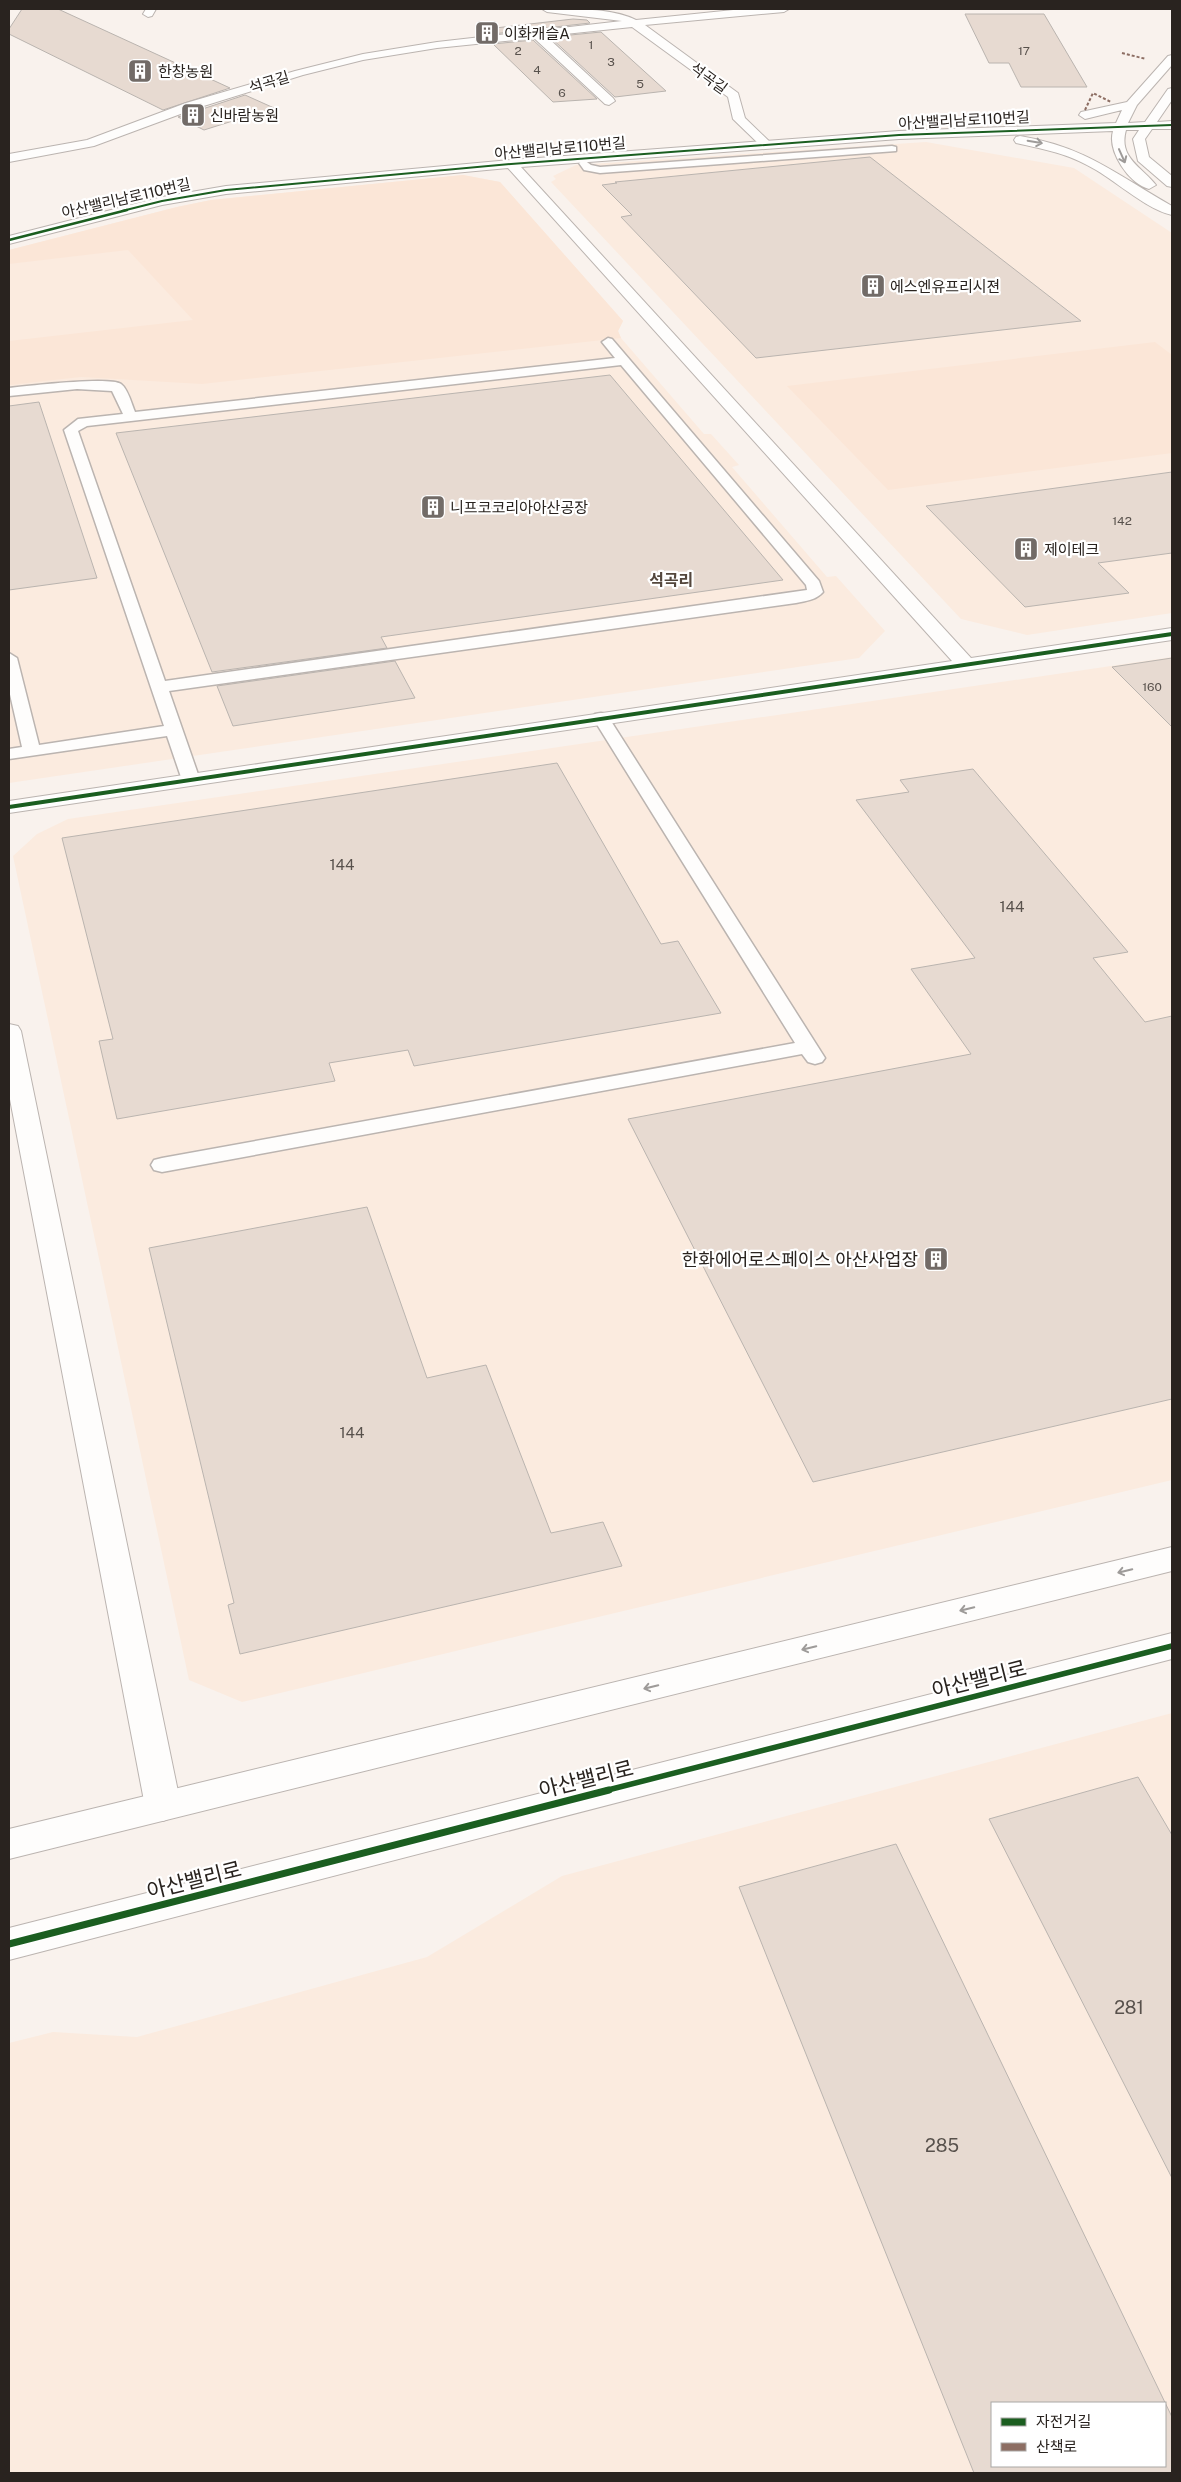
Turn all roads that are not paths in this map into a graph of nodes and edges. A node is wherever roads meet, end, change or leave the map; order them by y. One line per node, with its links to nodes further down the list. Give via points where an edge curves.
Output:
1 (547, 9): 3 (street, 석곡길, via 624,18)
2 (784, 9): 3 (street, 석곡길)
3 (636, 24): 4 (street, 석곡길); 13 (street, 석곡길, via 734,96 739,119)
4 (537, 34): 7 (street); 15 (street, 석곡길, via 429,46 332,64 190,106 90,143)
5 (1172, 58): 8 (street)
6 (1172, 92): 10 (street)
7 (609, 101)
8 (1130, 106): 11 (street); 12 (street, via 1096,114)
9 (1172, 125): 10 (street, 아산밸리남로110번길)
10 (1146, 126): 11 (street, 아산밸리남로110번길); 18 (street, via 1139,139 1143,158)
11 (1119, 127): 12 (street, 아산밸리남로110번길); 19 (street, one-way to 19, via 1116,139 1123,162 1142,181)
12 (899, 135): 13 (street, 아산밸리남로110번길); 20 (street, one-way to 20, via 967,135 1035,142 1068,151 1086,158)
13 (766, 144): 17 (street, 아산밸리남로110번길)
14 (892, 149): 16 (lane, via 600,170 588,168)
15 (9, 158)
16 (584, 163)
17 (511, 164): 21 (street, 아산밸리남로110번길, via 194,194); 28 (street)
18 (1172, 183)
19 (1172, 201)
20 (1172, 211)
21 (9, 240)
22 (608, 342): 23 (lane)
23 (624, 361): 25 (lane); 29 (lane, via 814,584 815,592 808,596)
24 (9, 392): 25 (lane, via 77,385 117,387)
25 (131, 416): 29 (lane, via 83,422 71,430)
26 (1172, 634): 28 (street)
27 (9, 658): 32 (lane)
28 (966, 664): 30 (street)
29 (159, 687): 31 (lane)
30 (601, 718): 34 (street); 37 (lane, via 811,1053)
31 (174, 730): 32 (lane); 34 (lane)
32 (32, 751): 33 (lane)
33 (9, 754)
34 (191, 780): 35 (street)
35 (9, 807)
36 (9, 1031): 40 (street)
37 (162, 1165)
38 (1172, 1559): 40 (street, one-way to 40)
39 (1172, 1646): 42 (street, 아산밸리로)
40 (163, 1806): 41 (street)
41 (9, 1844)
42 (9, 1944)

